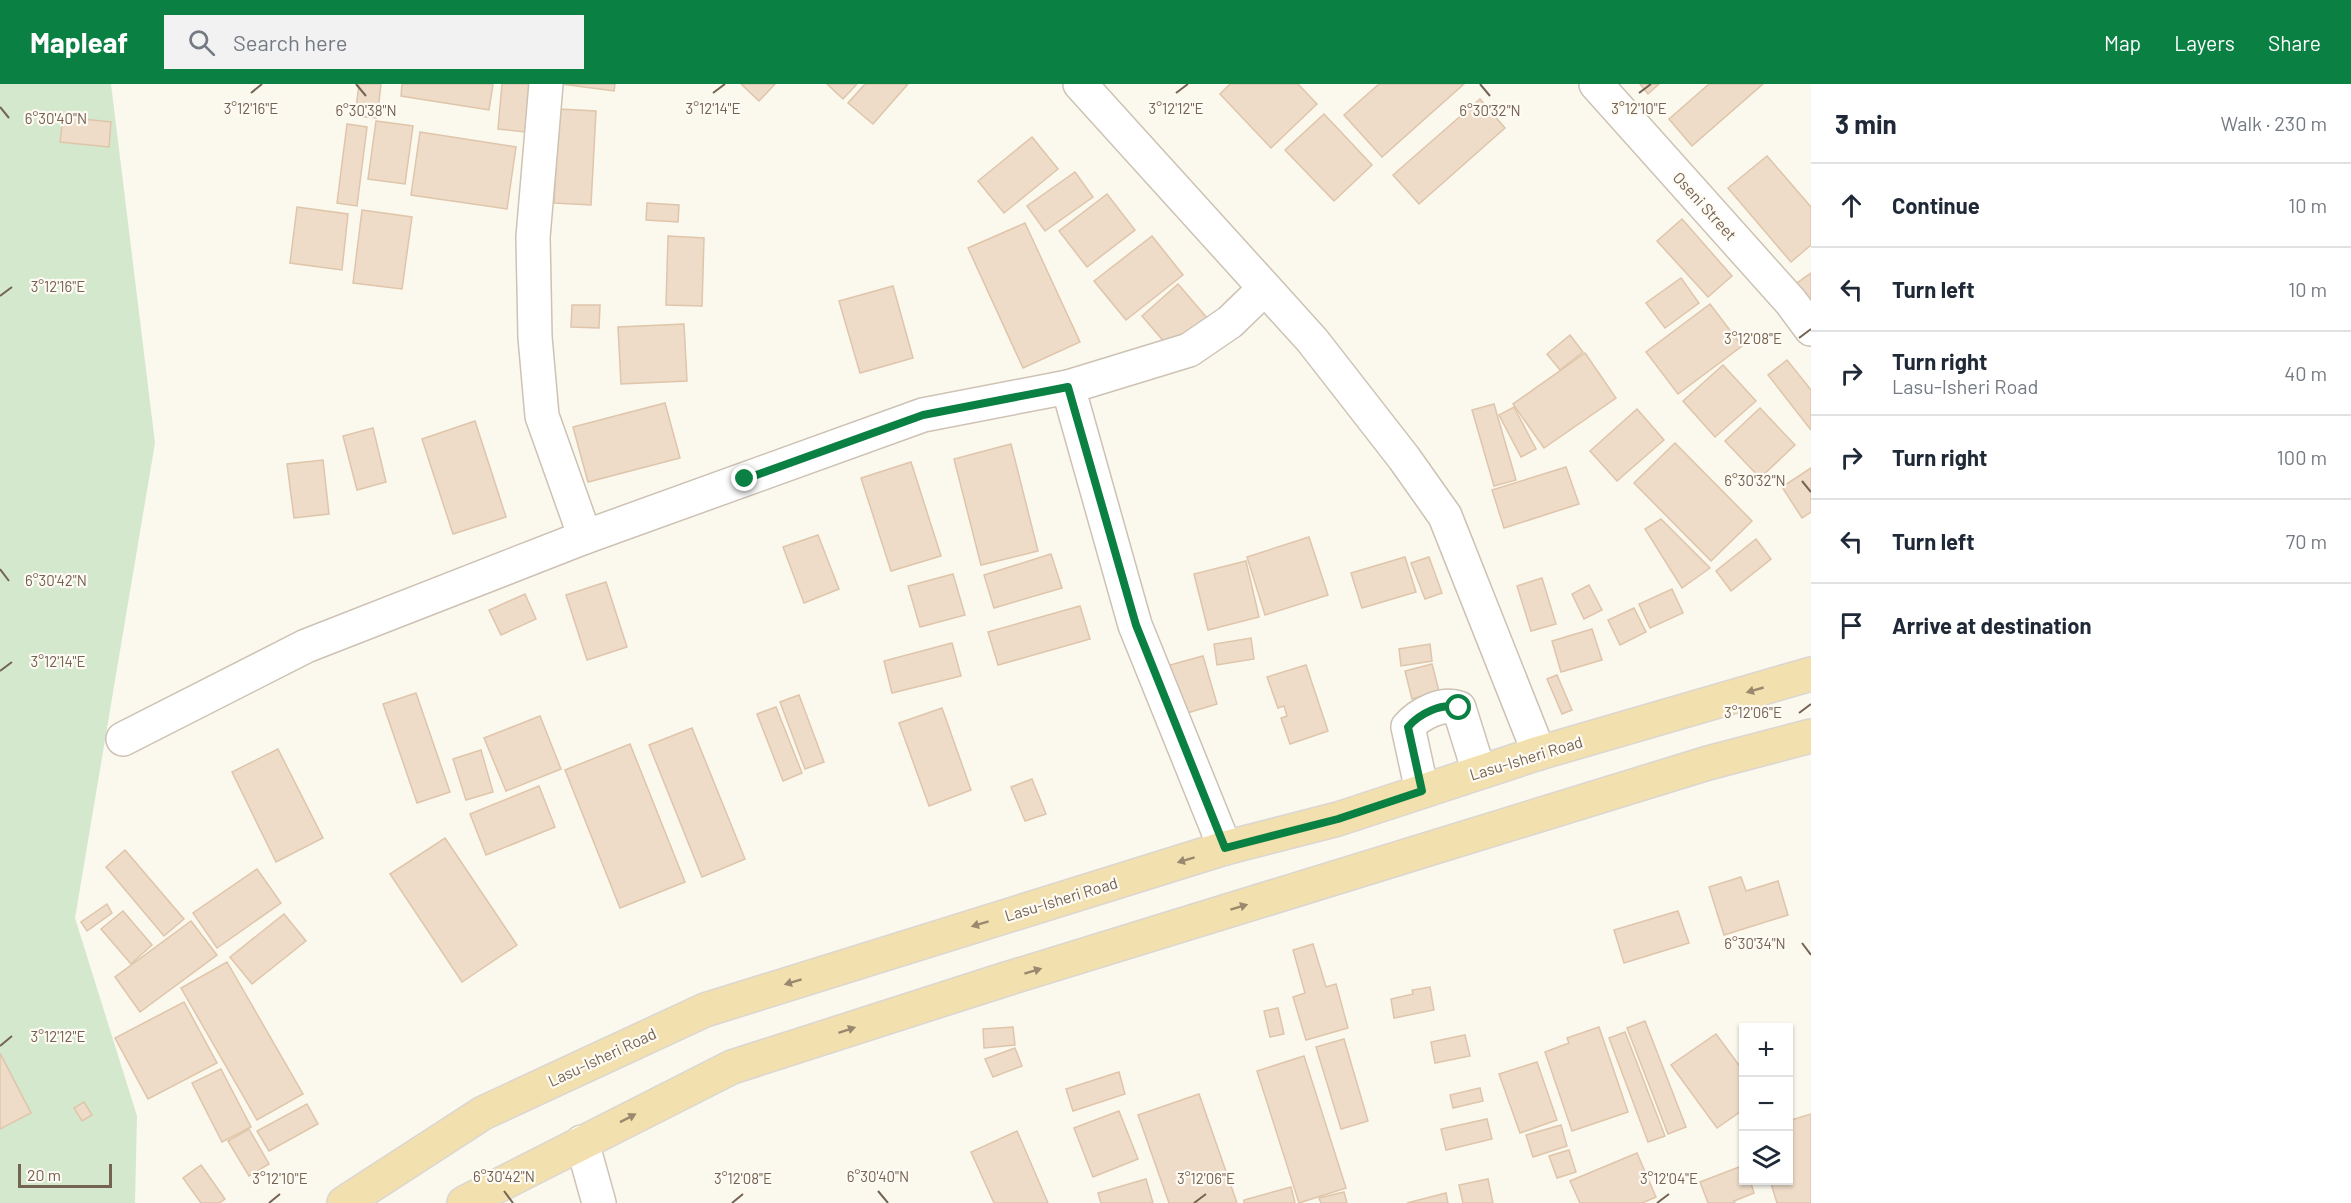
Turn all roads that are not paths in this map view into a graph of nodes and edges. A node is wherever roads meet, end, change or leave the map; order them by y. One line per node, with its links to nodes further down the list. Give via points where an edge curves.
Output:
1 (546, 84): 7 (street, via 533,237 535,337 543,416)
2 (1080, 84): 4 (street)
3 (1596, 84): 5 (street, Oseni Street)
4 (1264, 289): 6 (street, via 1230,322 1189,350); 11 (street, via 1319,349 1445,516)
5 (1811, 329)
6 (1068, 387): 7 (street, via 923,415); 14 (street, via 1136,625)
7 (585, 537): 10 (street, via 306,646)
8 (1811, 674): 11 (main road, Lasu-Isheri Road, one-way to 11)
9 (1811, 736): 15 (main road, one-way to 9, via 732,1067 1708,762)
10 (123, 739)
11 (1539, 753): 12 (main road, Lasu-Isheri Road)
12 (1479, 772): 13 (main road, Lasu-Isheri Road); 13 (street, via 1459,708 1452,705 1422,714 1408,727)
13 (1422, 791): 14 (main road, Lasu-Isheri Road, via 1338,819)
14 (1225, 848): 16 (main road, Lasu-Isheri Road, one-way to 16, via 705,1010 483,1113)
15 (582, 1142): 17 (main road); 18 (street)
16 (344, 1203)
17 (464, 1203)
18 (599, 1203)

